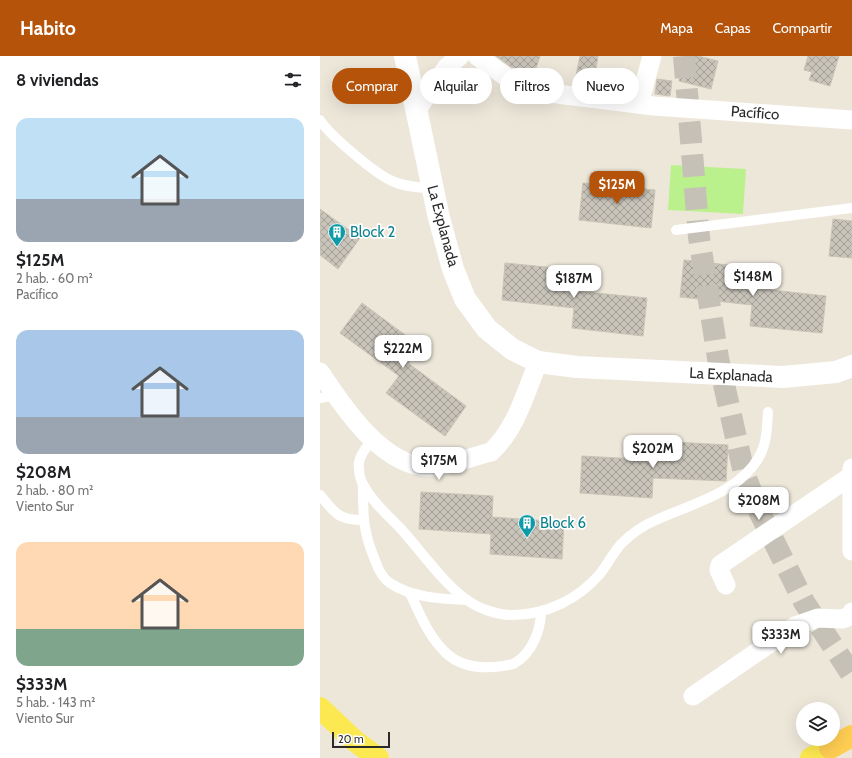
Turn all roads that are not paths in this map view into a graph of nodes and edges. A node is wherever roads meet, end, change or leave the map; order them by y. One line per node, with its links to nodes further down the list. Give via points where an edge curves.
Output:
1 (405, 56): 7 (street, La Explanada)
2 (460, 56): 7 (street, via 447,67)
3 (477, 56): 5 (street, Pacífico, via 512,81 549,94)
4 (652, 56): 6 (street)
5 (572, 97)
6 (639, 104): 9 (street, Pacífico)
7 (416, 110): 10 (street, La Explanada)
8 (320, 120): 10 (lane, via 336,137 391,181 406,186)
9 (852, 120)
10 (433, 189): 13 (street, La Explanada, via 453,268 465,299 486,329 512,349)
11 (852, 208): 12 (lane)
12 (676, 230)
13 (538, 362): 14 (street, La Explanada, via 577,367 783,377 836,372); 18 (street, via 519,412 491,452 433,467 416,466 389,453)
14 (852, 366)
15 (320, 372): 16 (street)
16 (328, 396): 18 (street)
17 (768, 412): 27 (lane, via 766,439 760,456 740,479 709,497 654,521 621,544 600,574 582,592 558,606)
18 (373, 440): 20 (lane, via 364,449 358,467)
19 (852, 472): 23 (street); 24 (street, via 720,565 719,570)
20 (363, 486): 22 (lane); 26 (lane, via 429,563)
21 (320, 495): 22 (lane, via 339,516 347,520)
22 (363, 520): 25 (lane, via 366,540 380,572 389,583)
23 (852, 551)
24 (726, 585)
25 (410, 593): 26 (lane); 27 (lane, via 427,631 446,653 466,664 485,669 514,664 528,653 541,625)
26 (467, 600): 27 (lane, via 483,609 512,615)
27 (541, 611)
28 (852, 612): 29 (street, via 850,616 842,619 818,618 795,626)
29 (693, 696)
30 (320, 708): 33 (main road, via 355,741)
31 (852, 736): 32 (highway)
32 (826, 755)
33 (378, 758)

